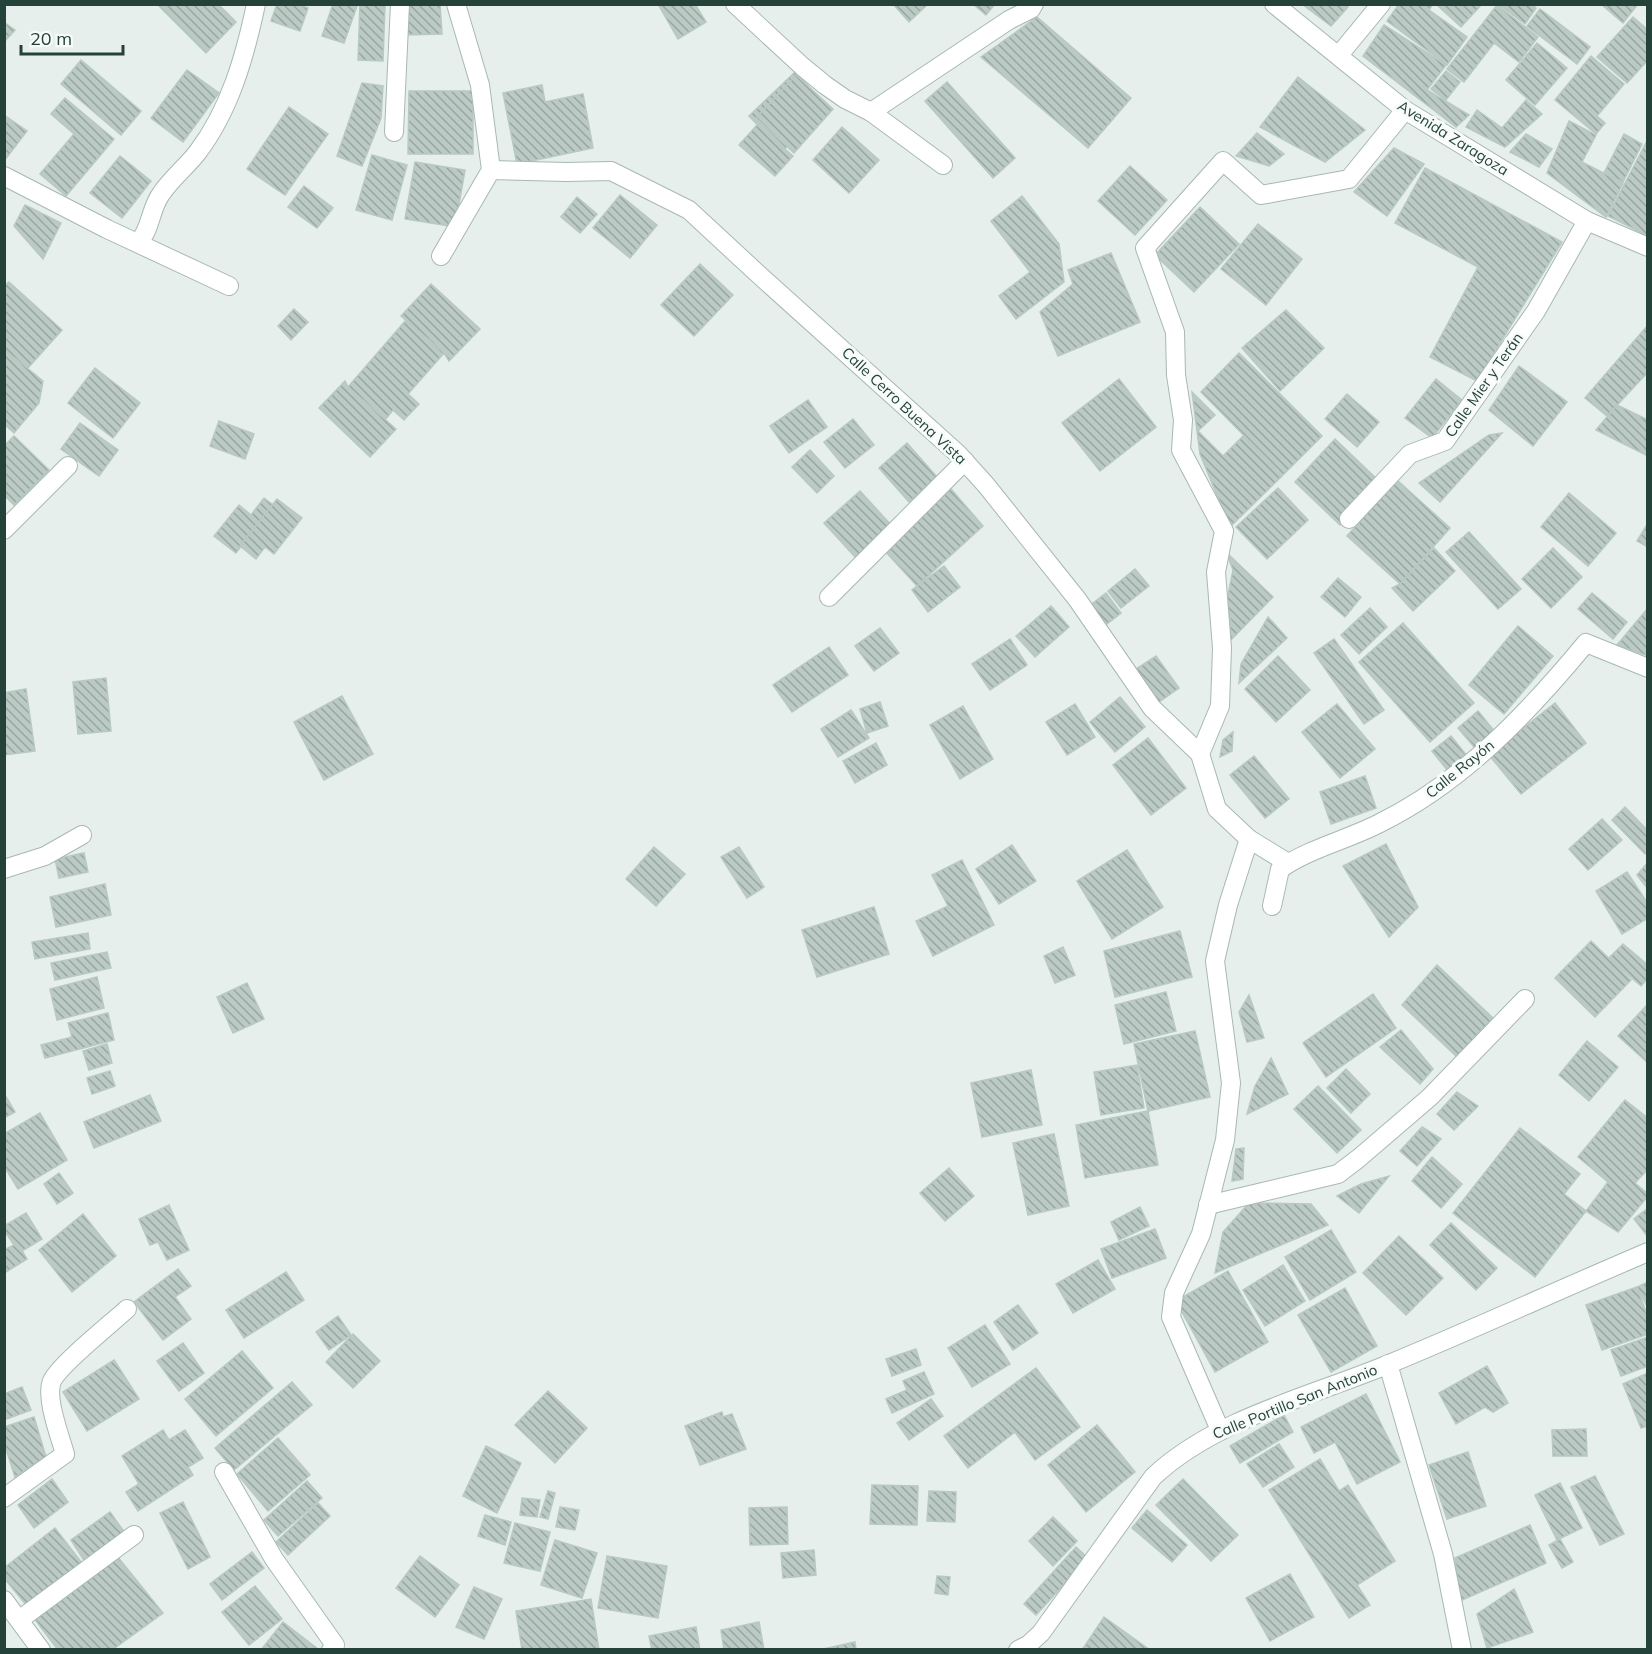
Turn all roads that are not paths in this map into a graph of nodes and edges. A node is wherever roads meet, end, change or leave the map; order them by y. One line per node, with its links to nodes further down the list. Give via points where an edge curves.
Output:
1 (256, 4): 16 (street, via 244,60 223,110 198,152 159,195 144,238)
2 (400, 4): 11 (street)
3 (456, 4): 13 (street, via 480,85)
4 (735, 4): 10 (street, via 825,85)
5 (1034, 4): 10 (street)
6 (1274, 4): 8 (street, Avenida Zaragoza)
7 (1381, 4): 8 (street)
8 (1339, 55): 9 (street, Avenida Zaragoza)
9 (1405, 110): 15 (street, Avenida Zaragoza); 26 (street, via 1348,179 1261,195 1223,161 1145,248 1175,332 1183,420 1181,450 1224,531 1216,572 1222,648 1220,706)
10 (871, 112): 12 (street)
11 (394, 132)
12 (943, 165)
13 (491, 170): 18 (street); 20 (street, Calle Cerro Buena Vista, via 611,171 690,210)
14 (4, 176): 16 (street)
15 (1587, 221): 17 (street, Avenida Zaragoza); 22 (street, Calle Mier y Terán, via 1536,311 1445,441 1410,454)
16 (138, 243): 19 (street)
17 (1647, 248)
18 (441, 256)
19 (229, 286)
20 (965, 461): 24 (street); 26 (street, Calle Cerro Buena Vista, via 1077,599 1152,708)
21 (68, 466): 23 (street)
22 (1349, 519)
23 (4, 530)
24 (829, 597)
25 (1647, 668): 29 (street, Calle Rayón, via 1586,643 1518,719 1430,795 1379,823)
26 (1200, 754): 28 (street, Calle Cerro Buena Vista, via 1217,809)
27 (82, 835): 30 (street, via 45,856)
28 (1249, 839): 29 (street, Calle Cerro Buena Vista); 33 (street, via 1215,961 1231,1083 1225,1140)
29 (1288, 863): 31 (street, via 1280,869)
30 (4, 869)
31 (1272, 906)
32 (1525, 999): 33 (street, via 1430,1097 1338,1174)
33 (1208, 1205): 37 (street, via 1201,1234 1174,1293 1171,1317)
34 (1647, 1252): 36 (street, Calle Portillo San Antonio)
35 (127, 1309): 39 (street, via 51,1381 51,1404 65,1454)
36 (1388, 1364): 37 (street, Calle Portillo San Antonio); 46 (street, via 1443,1554)
37 (1220, 1430): 45 (street, Calle Portillo San Antonio, via 1153,1477 1041,1633)
38 (224, 1472): 44 (street, via 274,1558 335,1645)
39 (4, 1498)
40 (135, 1535): 42 (street)
41 (4, 1600): 42 (street)
42 (19, 1620): 43 (street)
43 (41, 1650)
44 (331, 1650)
45 (1018, 1650)
46 (1462, 1650)

